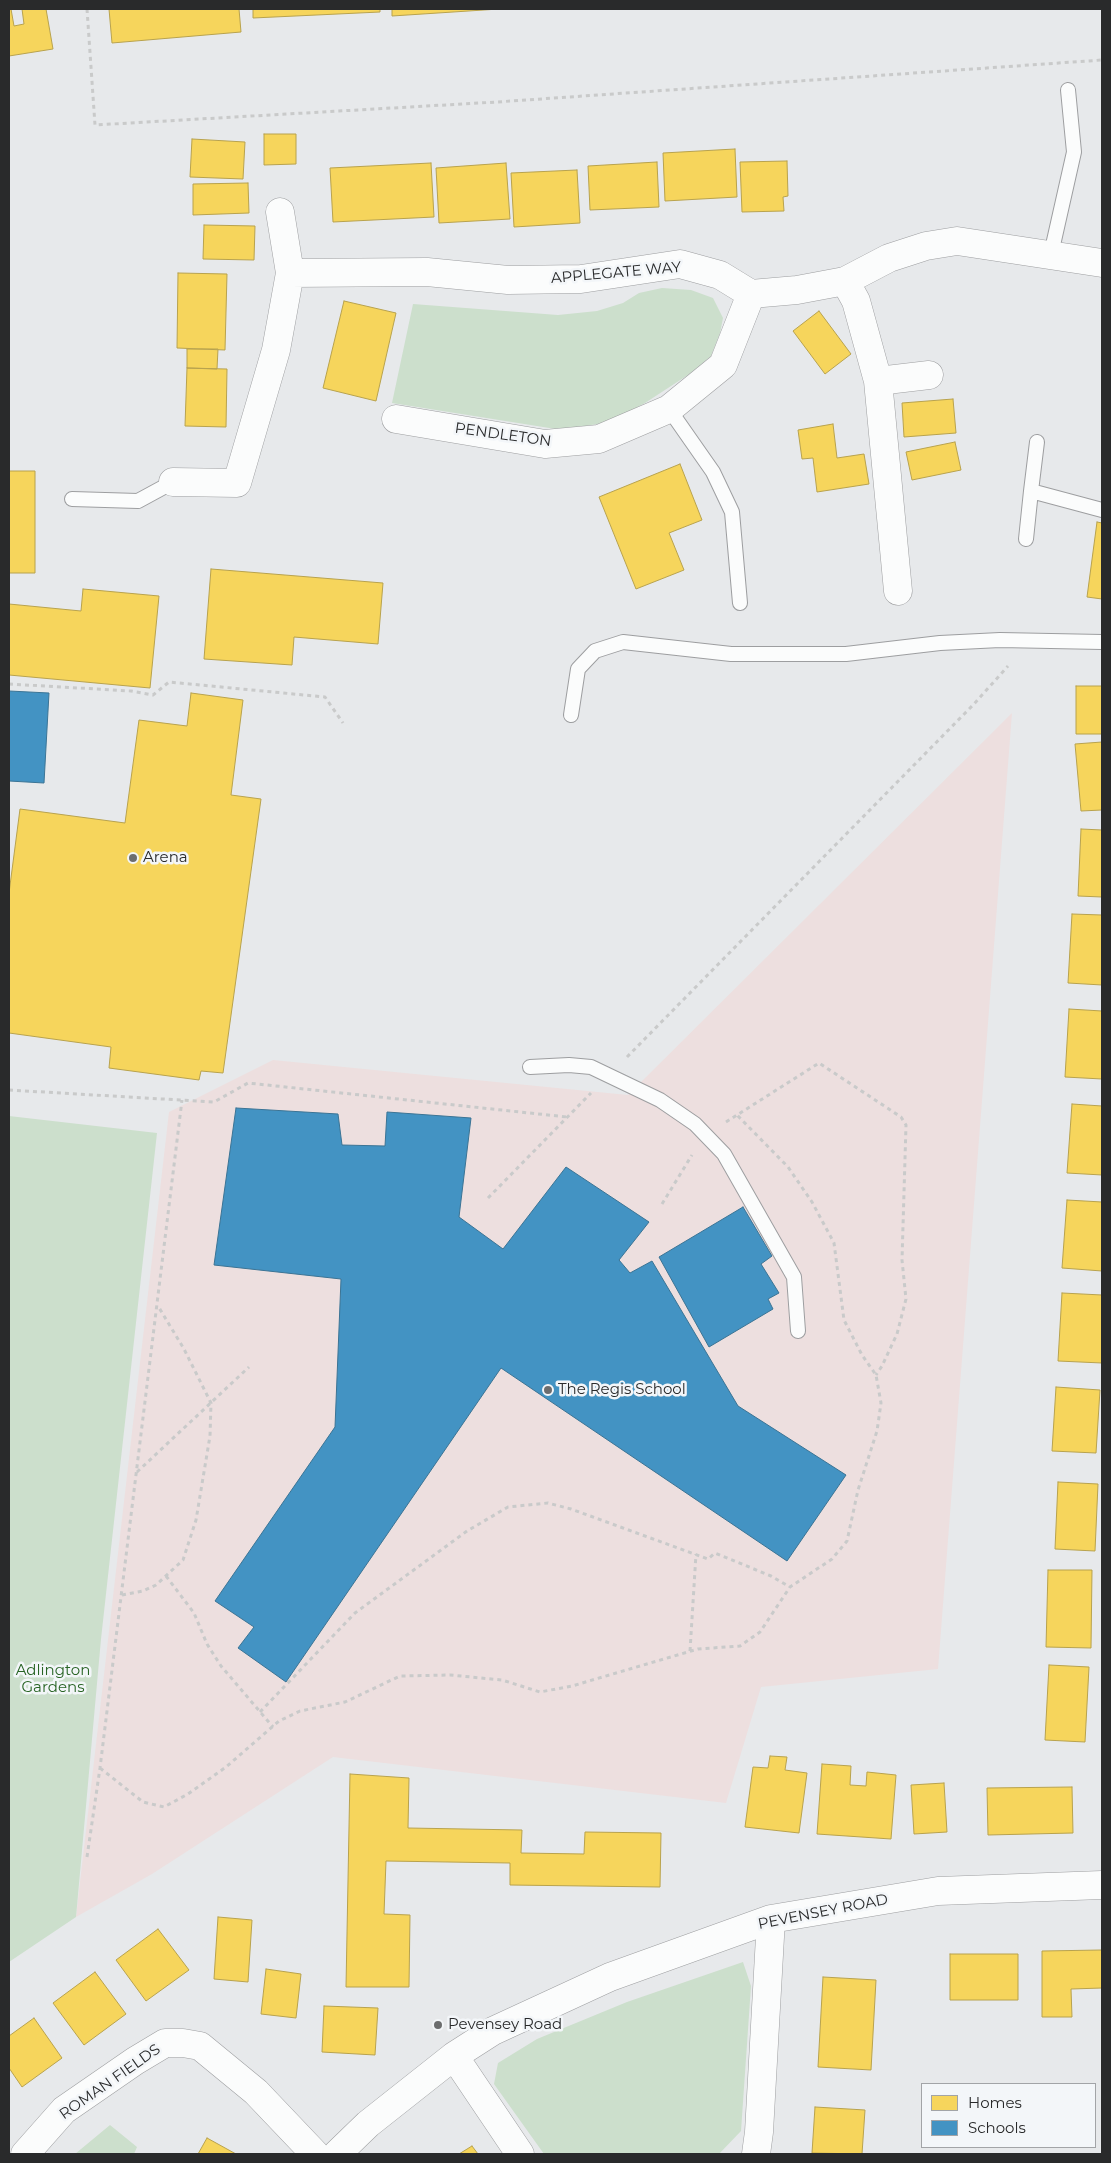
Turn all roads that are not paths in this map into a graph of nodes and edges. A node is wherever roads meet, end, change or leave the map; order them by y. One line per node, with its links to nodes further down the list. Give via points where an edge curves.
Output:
1 (1068, 90): 3 (lane, via 1074,152)
2 (280, 212): 5 (street)
3 (1051, 254): 4 (street); 6 (street, via 957,241 926,246 889,258)
4 (1102, 263)
5 (290, 273): 7 (street, APPLEGATE WAY, via 427,272 508,280 581,279 680,264 720,275); 13 (street, via 276,350 237,483)
6 (845, 281): 7 (street); 9 (street, via 856,301)
7 (751, 294): 10 (street, PENDLETON, via 723,365)
8 (929, 375): 9 (street)
9 (878, 381): 18 (street)
10 (669, 409): 11 (street, PENDLETON, via 599,439 545,444); 19 (lane, via 713,472 732,512)
11 (396, 419)
12 (1038, 442): 14 (lane)
13 (173, 482): 15 (lane, via 138,501)
14 (1031, 491): 16 (lane); 17 (lane)
15 (72, 499)
16 (1102, 510)
17 (1026, 539)
18 (898, 591)
19 (740, 603)
20 (1102, 642): 21 (lane, via 940,643 846,654 731,654 623,642 596,651 578,668)
21 (571, 715)
22 (530, 1068): 23 (lane, via 569,1064 591,1067 660,1100 695,1124 724,1154 794,1277)
23 (798, 1331)
24 (1102, 1885): 25 (street, PEVENSEY ROAD, via 938,1891)
25 (771, 1920): 26 (street, PEVENSEY ROAD, via 610,1976 493,2031); 31 (street)
26 (454, 2056): 29 (street, PEVENSEY ROAD, via 368,2124); 30 (street)
27 (25, 2154): 28 (street, ROMAN FIELDS, via 64,2110 165,2043 200,2046 256,2092)
28 (316, 2154)
29 (337, 2154)
30 (520, 2154)
31 (756, 2154)

